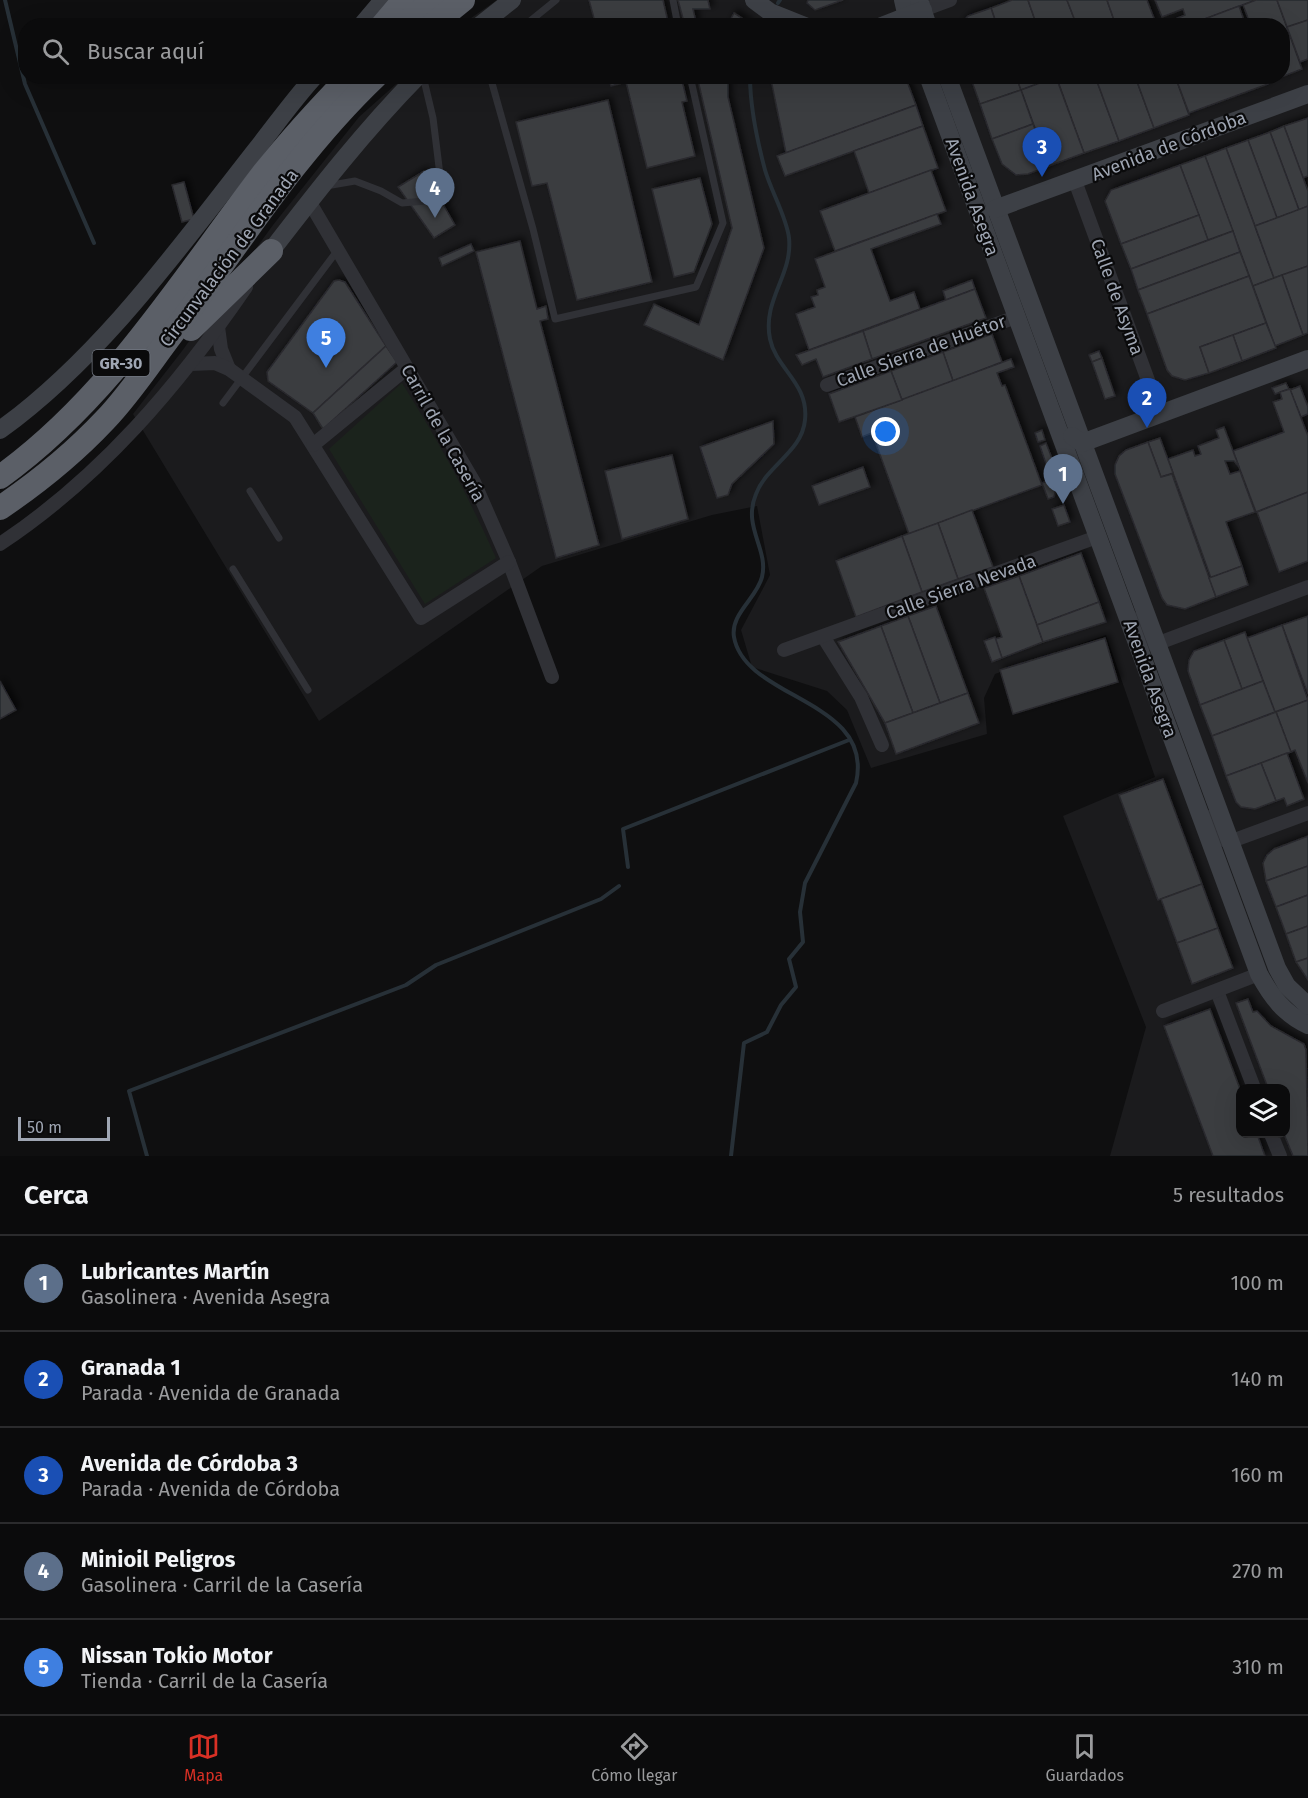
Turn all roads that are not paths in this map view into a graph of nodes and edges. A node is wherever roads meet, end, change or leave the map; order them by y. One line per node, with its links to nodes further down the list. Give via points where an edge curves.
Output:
1 (383, 0): 12 (street)
2 (404, 0): 13 (highway)
3 (433, 0): 14 (highway)
4 (463, 0): 15 (highway)
5 (512, 0): 16 (street)
6 (556, 0): 17 (lane)
7 (673, 0): 18 (lane)
8 (754, 0): 19 (street)
9 (903, 0): 11 (street)
10 (950, 0): 11 (street)
11 (917, 16)
12 (368, 18)
13 (389, 18)
14 (412, 18)
15 (441, 18)
16 (489, 18)
17 (534, 18)
18 (676, 18)
19 (783, 18)
20 (309, 84): 51 (street, via 167,263 86,354)
21 (328, 84): 31 (highway)
22 (343, 84): 31 (highway, Circunvalación de Granada / GR-30)
23 (369, 84): 44 (highway, Circunvalación de Granada / GR-30, via 320,136)
24 (410, 84): 33 (street)
25 (425, 84): 33 (lane, via 434,118 441,183 425,201 402,203 355,181)
26 (492, 84): 27 (lane, via 555,319 696,287 723,223)
27 (692, 84)
28 (931, 84): 35 (street, Avenida Asegra)
29 (950, 84): 34 (street, Avenida Asegra)
30 (1308, 94): 32 (street, Avenida de Córdoba)
31 (310, 119): 54 (highway, Circunvalación de Granada / GR-30, via 263,174 147,332 101,387 55,434)
32 (1075, 181): 34 (street, Avenida de Córdoba); 50 (street, Calle de Asyma)
33 (315, 194): 36 (street); 37 (street, Carril de la Casería)
34 (995, 209): 35 (street); 38 (street, Avenida Asegra)
35 (984, 231): 39 (street, Avenida Asegra)
36 (271, 251): 40 (street); 44 (highway, via 202,317 171,353)
37 (337, 251): 43 (street, Carril de la Casería); 46 (lane)
38 (1034, 310): 39 (street); 52 (street, Avenida Asegra)
39 (1016, 317): 47 (street, Calle Sierra de Huétor); 49 (street, Avenida Asegra)
40 (218, 327): 42 (street); 45 (street)
41 (1308, 359): 50 (street)
42 (194, 360): 45 (street); 59 (street, via 133,432 83,482)
43 (407, 368): 53 (street); 60 (street, Carril de la Casería, via 474,482)
44 (147, 369): 56 (highway, Circunvalación de Granada / GR-30, via 105,420 53,468)
45 (229, 369): 46 (street)
46 (241, 378): 48 (lane); 53 (street, via 295,417)
47 (827, 385)
48 (223, 403)
49 (1049, 408): 52 (street, via 1064,419 1069,433); 57 (street, Avenida Asegra)
50 (1160, 413): 52 (street)
51 (0, 430)
52 (1082, 443): 65 (street, Avenida Asegra)
53 (313, 445): 60 (street, via 421,618)
54 (0, 477)
55 (250, 491): 58 (lane)
56 (0, 508)
57 (1097, 537): 63 (street, Avenida Asegra); 64 (street, Calle Sierra Nevada)
58 (279, 538)
59 (0, 544)
60 (509, 562): 67 (street, Carril de la Casería)
61 (232, 569): 68 (lane)
62 (1308, 587): 65 (street)
63 (1120, 599): 65 (street, via 1136,616 1149,643); 70 (street, Avenida Asegra)
64 (824, 638): 66 (street, Calle Sierra Nevada); 69 (street, via 861,697)
65 (1156, 644): 72 (street, Avenida Asegra)
66 (784, 650)
67 (552, 677)
68 (308, 690)
69 (882, 745)
70 (1196, 801): 72 (street, via 1210,818 1215,832); 73 (street, Avenida Asegra)
71 (1308, 813): 72 (street)
72 (1229, 842): 75 (street, Avenida Asegra, via 1277,968 1287,986)
73 (1258, 974): 74 (street); 77 (street, Avenida Asegra, via 1270,995)
74 (1217, 990): 76 (street); 78 (street)
75 (1308, 1006)
76 (1163, 1011)
77 (1308, 1025)
78 (1252, 1084)
79 (1273, 1138): 80 (street)
80 (1280, 1156)

